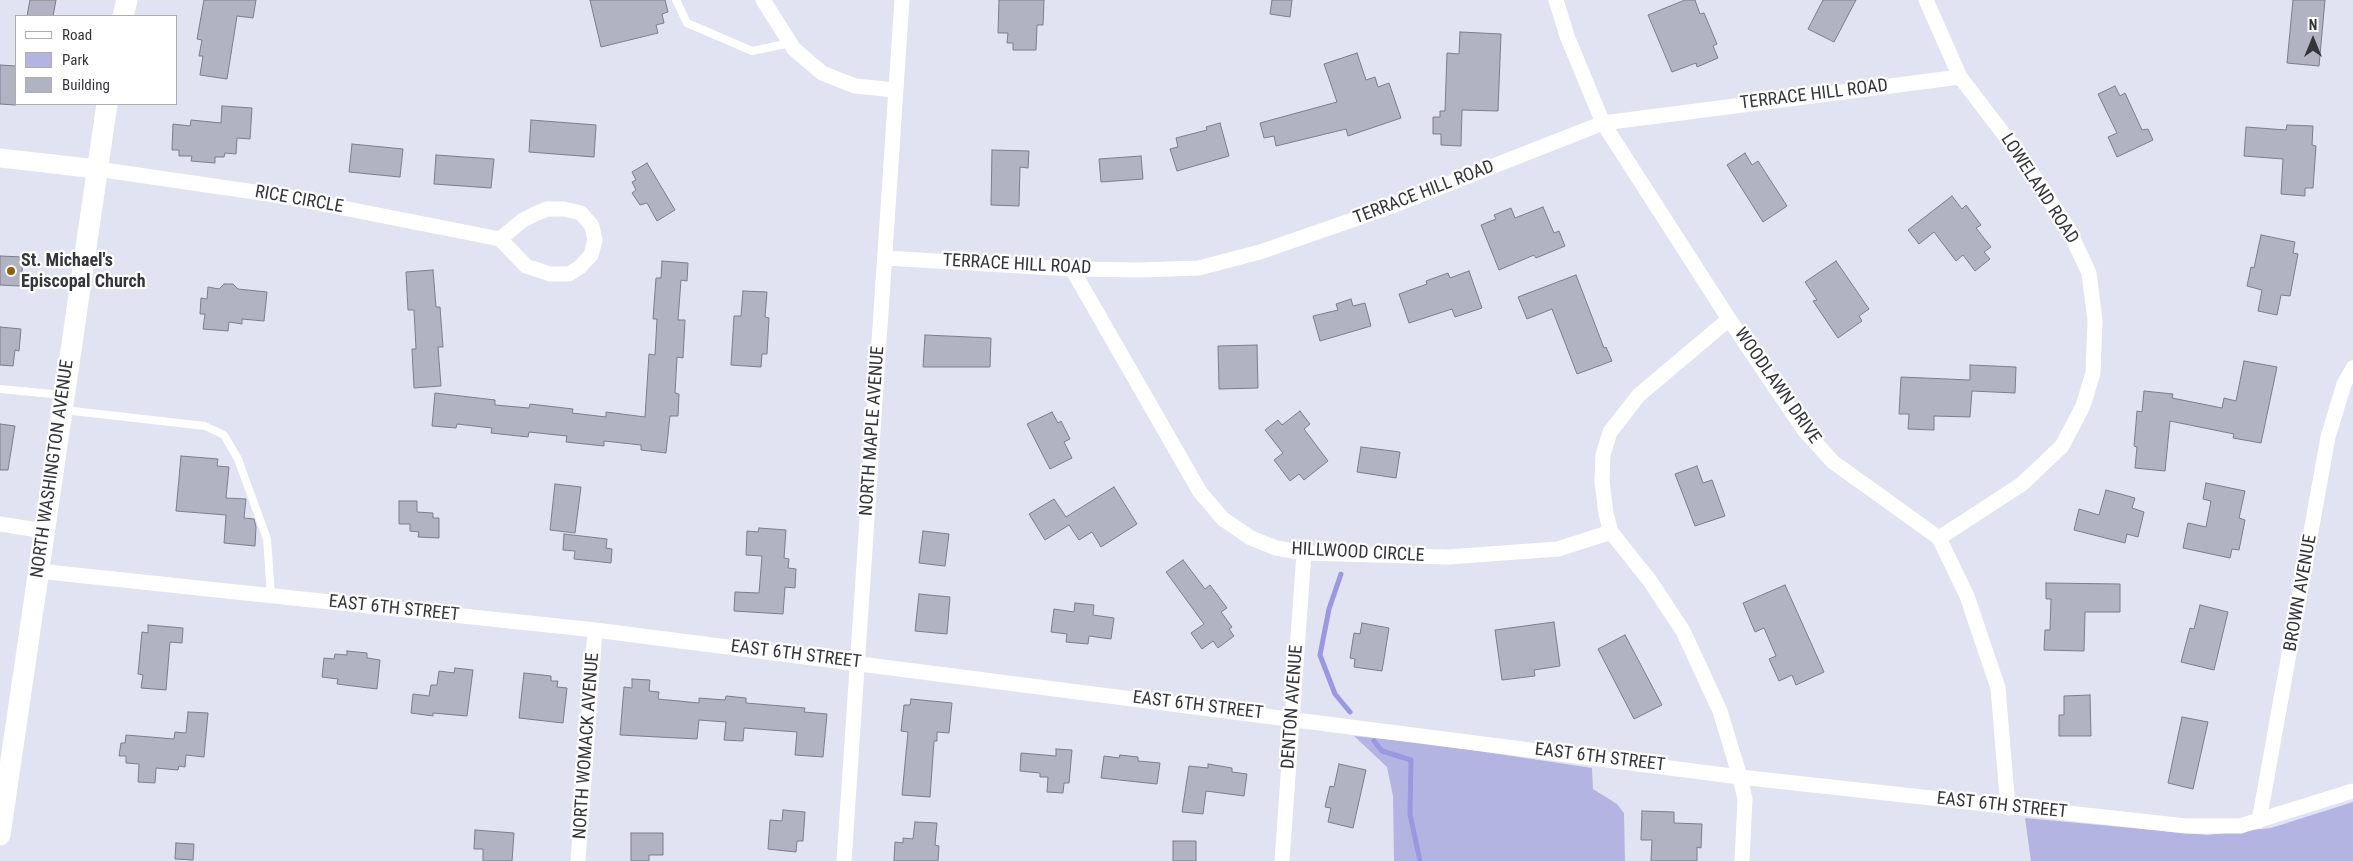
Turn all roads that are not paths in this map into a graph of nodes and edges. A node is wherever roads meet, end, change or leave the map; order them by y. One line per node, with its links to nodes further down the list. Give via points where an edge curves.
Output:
1 (126, 0): 7 (main road)
2 (676, 0): 8 (lane, via 688,22 752,51)
3 (763, 0): 8 (street)
4 (902, 0): 10 (street, NORTH MAPLE AVENUE)
5 (1556, 0): 12 (street, WOODLAWN DRIVE)
6 (1926, 0): 9 (street, LOWELAND ROAD)
7 (123, 15)
8 (790, 43): 10 (street, via 822,73 855,86)
9 (1960, 77): 12 (street, TERRACE HILL ROAD); 25 (street, LOWELAND ROAD, via 2020,154 2068,228 2090,273 2095,330 2092,373 2083,406 2062,446 2022,484)
10 (894, 90): 16 (street, NORTH MAPLE AVENUE)
11 (107, 105): 14 (main road, NORTH WASHINGTON AVENUE)
12 (1603, 122): 17 (street, TERRACE HILL ROAD, via 1387,208 1260,252 1199,268); 18 (street, WOODLAWN DRIVE)
13 (0, 158): 14 (street)
14 (97, 169): 15 (street, RICE CIRCLE, via 282,196); 21 (main road, NORTH WASHINGTON AVENUE)
15 (500, 239): 15 (street, via 526,266 550,274 569,274 580,267 591,255 595,240 592,226 581,213 564,209 547,209 535,214)
16 (885, 258): 17 (street, TERRACE HILL ROAD); 30 (street, NORTH MAPLE AVENUE)
17 (1072, 269): 26 (street, HILLWOOD CIRCLE, via 1200,492 1223,518 1251,538 1276,548)
18 (1729, 319): 24 (street, via 1639,395 1610,432 1603,455 1602,481); 25 (street, WOODLAWN DRIVE, via 1804,430 1833,462)
19 (2353, 368): 35 (street, BROWN AVENUE, via 2344,384 2328,437)
20 (0, 389): 21 (lane)
21 (63, 402): 23 (main road, NORTH WASHINGTON AVENUE); 28 (lane, via 205,426 224,435 238,459 266,539)
22 (0, 524): 23 (street)
23 (44, 531): 27 (main road, NORTH WASHINGTON AVENUE)
24 (1611, 532): 26 (street, HILLWOOD CIRCLE, via 1558,549 1448,557); 32 (street, via 1650,581 1683,631 1720,711)
25 (1939, 538): 34 (street, WOODLAWN DRIVE, via 1967,596 1998,688)
26 (1304, 553): 31 (street, DENTON AVENUE)
27 (38, 571): 28 (street, EAST 6TH STREET); 36 (main road, NORTH WASHINGTON AVENUE)
28 (271, 596): 29 (street, EAST 6TH STREET)
29 (595, 630): 30 (street, EAST 6TH STREET); 37 (street, NORTH WOMACK AVENUE)
30 (858, 662): 31 (street, EAST 6TH STREET); 38 (street, NORTH MAPLE AVENUE)
31 (1292, 718): 32 (street, EAST 6TH STREET); 39 (street, DENTON AVENUE)
32 (1740, 776): 34 (street, EAST 6TH STREET); 40 (street, via 1745,799)
33 (2353, 791): 35 (street, EAST 6TH STREET)
34 (2008, 808): 35 (street, EAST 6TH STREET, via 2186,826 2240,826)
35 (2259, 821)
36 (0, 835)
37 (578, 861)
38 (844, 861)
39 (1282, 861)
40 (1742, 861)

